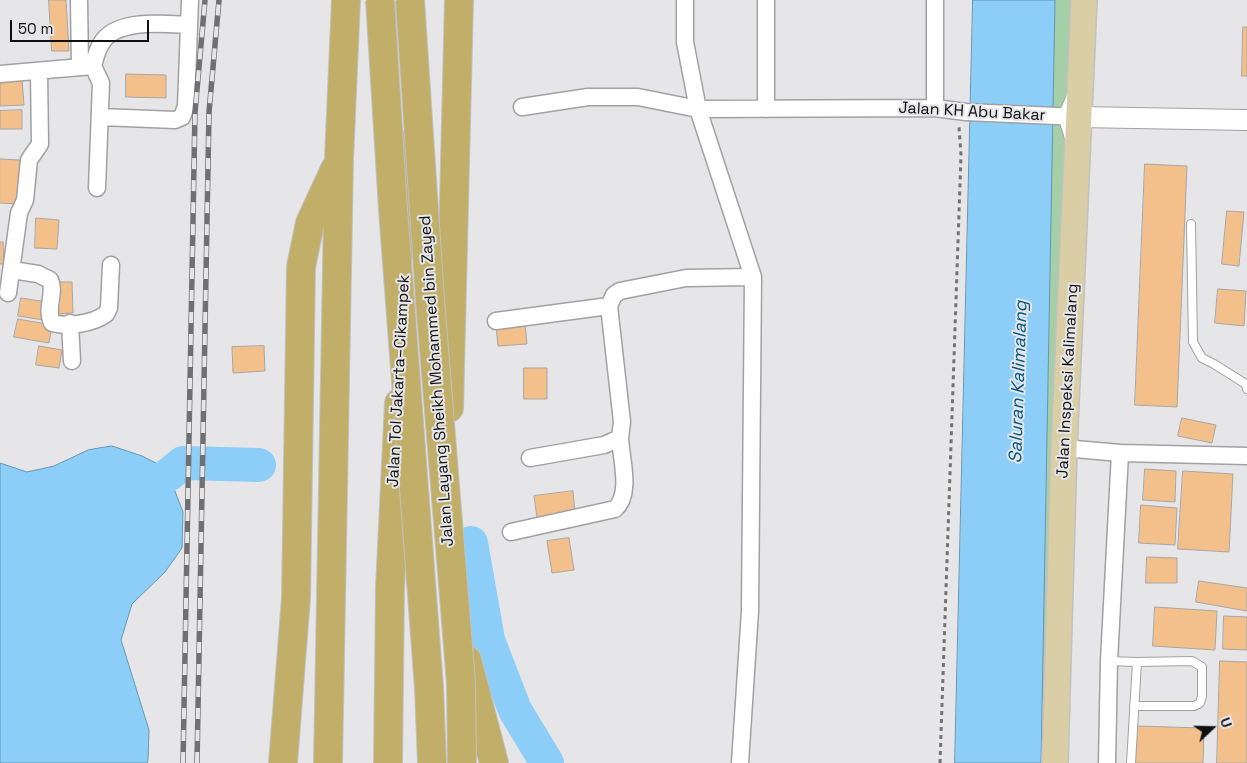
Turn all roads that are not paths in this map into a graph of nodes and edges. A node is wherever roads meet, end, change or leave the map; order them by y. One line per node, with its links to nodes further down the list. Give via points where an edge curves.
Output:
1 (79, 0): 13 (street)
2 (190, 0): 12 (street)
3 (346, 0): 23 (highway)
4 (380, 0): 47 (highway, Jalan Layang Sheikh Mohammed bin Zayed, bridge, via 430,688)
5 (410, 0): 48 (highway, Jalan Layang Sheikh Mohammed bin Zayed, bridge, via 460,683)
6 (419, 0): 46 (highway, Jalan Tol Jakarta–Cikampek, via 390,588)
7 (459, 0): 49 (highway, via 449,513 459,617 472,684)
8 (685, 0): 18 (street, via 685,42)
9 (766, 0): 19 (street)
10 (935, 0): 17 (street)
11 (1084, 0): 20 (main road, Jalan Inspeksi Kalimalang, via 1081,76)
12 (189, 25): 13 (street, via 140,23 123,28 107,36); 21 (street, via 185,112 182,117 175,120)
13 (87, 67): 14 (street); 21 (street, via 101,83)
14 (40, 72): 15 (street); 27 (street, via 40,144 29,160)
15 (0, 74)
16 (522, 107): 18 (street, Jalan KH Abu Bakar, via 588,97 638,97)
17 (935, 108): 19 (street, Jalan KH Abu Bakar); 20 (street, Jalan KH Abu Bakar)
18 (698, 109): 19 (street, Jalan KH Abu Bakar); 28 (street)
19 (766, 109)
20 (1070, 116): 22 (street, Jalan KH Abu Bakar); 36 (main road, Jalan Inspeksi Kalimalang, via 1078,167)
21 (101, 117): 24 (street)
22 (1247, 120)
23 (339, 159): 44 (highway, via 310,223 301,267 296,598); 45 (highway)
24 (97, 188)
25 (1191, 224): 34 (lane, via 1193,342 1202,358 1246,384)
26 (111, 265): 32 (street, via 106,314 86,322)
27 (12, 270): 29 (street); 32 (street, via 38,274 50,280 48,312 52,323)
28 (753, 277): 30 (street, via 686,278 620,291); 50 (street, via 750,611)
29 (8, 293)
30 (609, 306): 31 (street); 35 (street, via 622,422)
31 (496, 321)
32 (70, 323): 33 (street)
33 (72, 361)
34 (1247, 389)
35 (620, 438): 39 (street, via 604,445); 40 (street, via 624,494 620,505 615,509)
36 (1064, 448): 37 (street); 51 (main road, Jalan Inspeksi Kalimalang)
37 (1120, 453): 38 (street); 41 (street)
38 (1247, 456)
39 (530, 458)
40 (511, 532)
41 (1109, 661): 42 (lane); 52 (street)
42 (1137, 662): 43 (lane); 43 (lane, via 1198,663 1203,674 1202,696 1200,703 1194,706)
43 (1134, 706): 53 (lane)
44 (283, 763)
45 (328, 763)
46 (388, 763)
47 (432, 763)
48 (462, 763)
49 (494, 763)
50 (740, 763)
51 (1055, 763)
52 (1107, 763)
53 (1131, 763)

